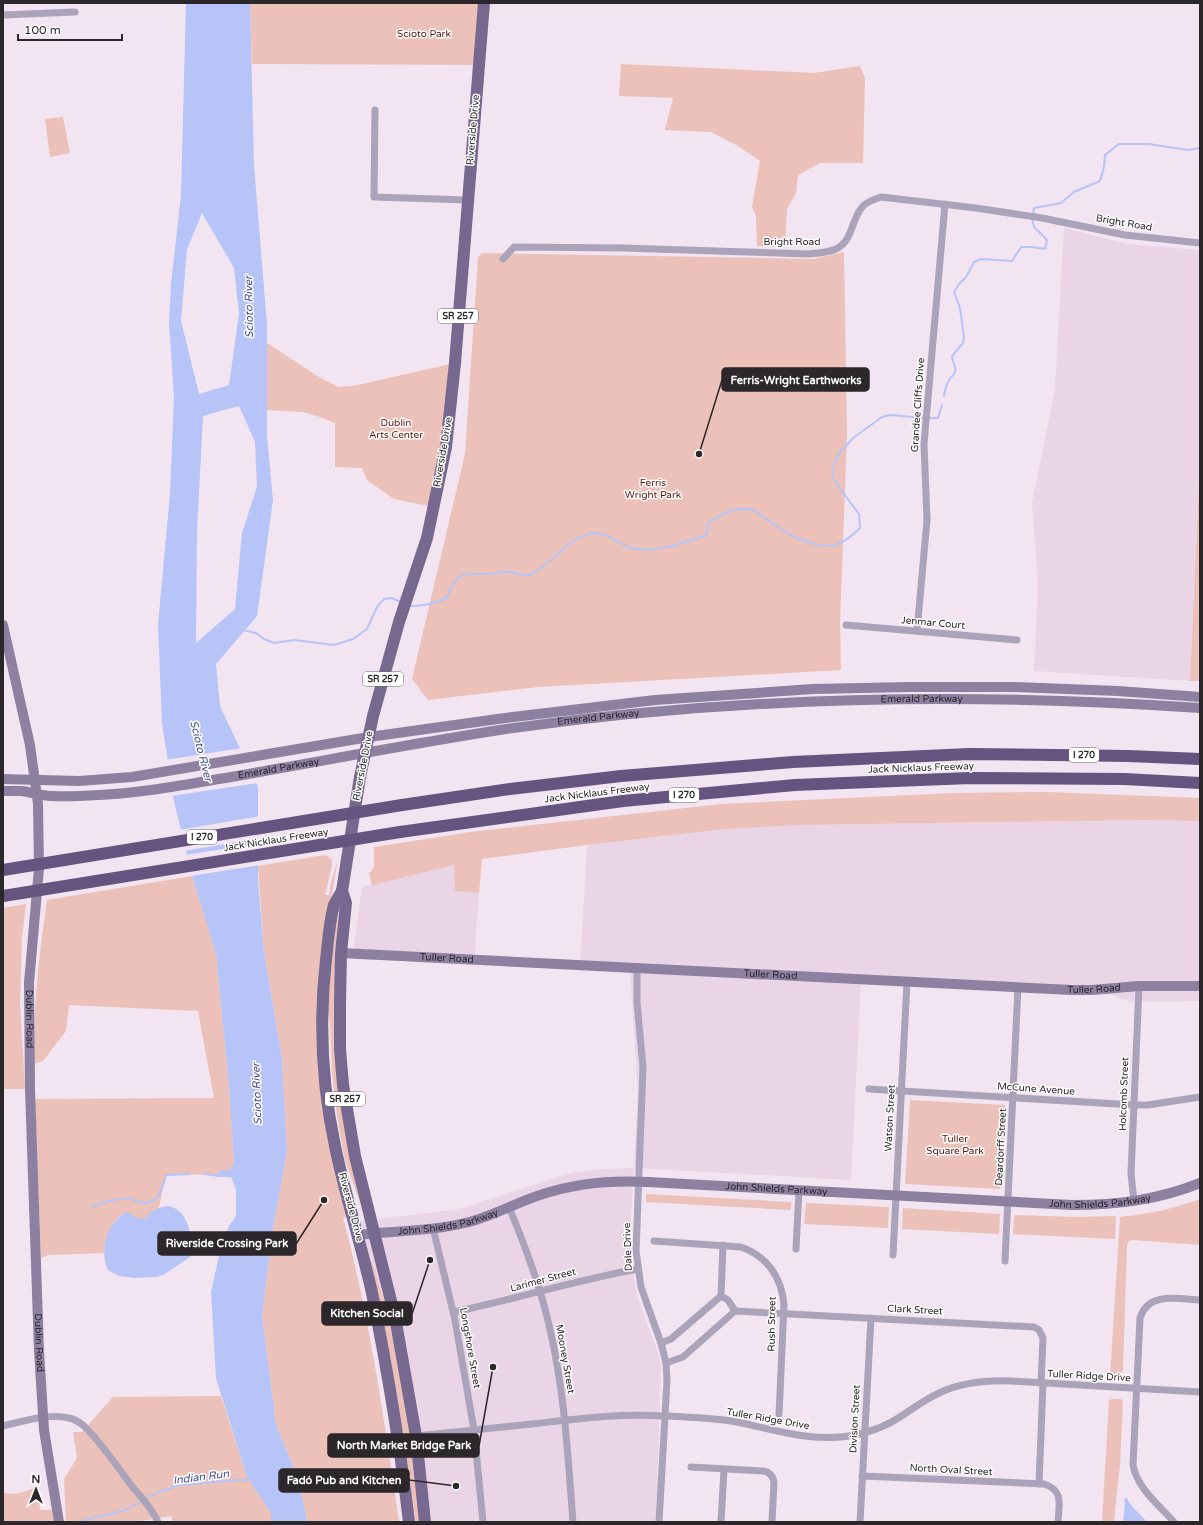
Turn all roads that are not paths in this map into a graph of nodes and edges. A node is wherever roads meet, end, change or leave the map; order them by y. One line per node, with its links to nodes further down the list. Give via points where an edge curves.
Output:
1 (484, 3): 5 (main road, Riverside Drive / SR 257)
2 (75, 12): 3 (street)
3 (3, 15)
4 (375, 110): 5 (street, via 374,197)
5 (467, 200): 15 (main road, Riverside Drive / SR 257, via 453,393 446,447 427,538 399,622)
6 (945, 204): 7 (street, Bright Road, via 1025,215 1124,235); 8 (street, Bright Road, via 881,197 871,201 858,213 844,244 824,253 514,247); 11 (street, Grandee Cliffs Drive, via 925,424 927,520)
7 (1200, 243)
8 (503, 258)
9 (3, 625): 19 (main road, Dublin Road, via 30,745)
10 (846, 625): 11 (street, Jenmar Court)
11 (917, 631): 12 (street, Jenmar Court)
12 (1017, 640)
13 (1200, 697): 15 (main road, Emerald Parkway, via 1014,687 812,689 655,700)
14 (1200, 708): 16 (main road, Emerald Parkway, via 1118,702 1014,699 806,701 656,712 522,727)
15 (368, 737): 16 (main road, Riverside Drive / SR 257); 19 (main road, Emerald Parkway, via 156,774 78,781)
16 (365, 753): 22 (main road, Emerald Parkway, via 130,793); 24 (main road, Riverside Drive / SR 257)
17 (1200, 759): 23 (highway, Jack Nicklaus Freeway / I 270, bridge, via 969,754 793,762 621,776 402,805)
18 (3, 779): 19 (main road, Emerald Parkway)
19 (35, 780): 22 (main road, Dublin Road)
20 (1200, 783): 25 (highway, Jack Nicklaus Freeway / I 270, bridge, via 1124,779 970,778 795,785 623,801 400,832)
21 (3, 791): 22 (main road, Emerald Parkway, via 23,791)
22 (37, 795): 67 (main road, Dublin Road, via 39,868 30,967 29,1016 38,1333)
23 (3, 870)
24 (342, 892): 26 (main road, Riverside Drive / SR 257, via 346,903); 46 (main road, Riverside Drive / SR 257, via 334,904 328,945 322,1004 323,1046 328,1106 335,1146)
25 (3, 896)
26 (341, 953): 27 (main road, Tuller Road); 45 (main road, Riverside Drive / SR 257, via 340,1028 343,1085 355,1156)
27 (637, 967): 28 (main road, Tuller Road); 37 (street, Dale Drive, via 637,1002 643,1068)
28 (907, 982): 31 (main road, Tuller Road); 33 (street, Watson Street)
29 (1139, 986): 30 (main road, Tuller Road); 31 (main road, Tuller Road, via 1086,990); 36 (street, Holcomb Street)
30 (1200, 986)
31 (1018, 987): 34 (street, Deardorff Street)
32 (870, 1089): 33 (street, McCune Avenue)
33 (901, 1091): 34 (street, McCune Avenue); 40 (street, Watson Street)
34 (1014, 1097): 36 (street, McCune Avenue); 41 (street, Deardorff Street)
35 (1200, 1097): 36 (street, McCune Avenue)
36 (1134, 1105): 42 (street, Holcomb Street)
37 (638, 1181): 39 (main road, John Shields Parkway); 43 (main road, John Shields Parkway, via 577,1185 541,1194); 52 (street, Dale Drive)
38 (1200, 1183): 42 (main road, John Shields Parkway)
39 (799, 1190): 40 (main road, John Shields Parkway); 49 (street)
40 (896, 1195): 41 (main road, John Shields Parkway); 50 (street, Watson Street)
41 (1008, 1202): 42 (main road, John Shields Parkway, via 1087,1205); 51 (street, Deardorff Street)
42 (1134, 1202)
43 (509, 1206): 44 (main road, John Shields Parkway, via 470,1222); 53 (street, Mooney Street)
44 (433, 1228): 45 (main road, John Shields Parkway); 57 (street, Longshore Street)
45 (375, 1233): 46 (main road, John Shields Parkway); 72 (main road, Riverside Drive / SR 257, via 395,1317)
46 (358, 1235): 79 (main road, Riverside Drive / SR 257, via 395,1422)
47 (654, 1241): 48 (street, Rush Street)
48 (723, 1245): 54 (street); 58 (street, Rush Street, via 748,1250 768,1265 782,1288)
49 (796, 1249)
50 (893, 1255)
51 (1005, 1261)
52 (638, 1269): 53 (street, Larimer Street); 60 (street, Dale Drive, via 644,1298)
53 (540, 1291): 57 (street, Larimer Street); 68 (street, Mooney Street, via 552,1335)
54 (721, 1296): 56 (street, via 728,1300); 60 (street, via 671,1339)
55 (1200, 1300): 63 (street, via 1160,1299 1146,1307 1141,1314)
56 (735, 1311): 58 (street, Clark Street); 61 (street, via 683,1357)
57 (454, 1312): 70 (street, Longshore Street)
58 (784, 1313): 59 (street, Clark Street); 65 (street, Rush Street)
59 (871, 1318): 62 (street, Clark Street, via 1034,1327 1039,1330 1042,1338); 71 (street, Division Street)
60 (661, 1343): 61 (street, Dale Drive)
61 (666, 1363): 66 (street, Dale Drive)
62 (1042, 1383): 63 (street, Tuller Ridge Drive); 71 (street, Tuller Ridge Drive, via 993,1381 960,1385 935,1395 890,1423); 76 (street, Clark Street)
63 (1136, 1389): 64 (street, Tuller Ridge Drive); 88 (street, via 1132,1457 1134,1472 1141,1485)
64 (1200, 1392)
65 (779, 1414)
66 (665, 1416): 68 (street, Tuller Ridge Drive, via 625,1415); 71 (street, Tuller Ridge Drive, via 735,1422 814,1437 840,1437); 83 (street, Dale Drive)
67 (43, 1418): 69 (street); 77 (main road, Dublin Road); 78 (street, via 70,1418 82,1425 100,1444)
68 (564, 1420): 70 (street, Tuller Ridge Drive); 82 (street, Mooney Street)
69 (3, 1426)
70 (474, 1430): 72 (street, Tuller Ridge Drive); 81 (street, Longshore Street)
71 (865, 1433): 75 (street, Division Street)
72 (416, 1436): 80 (main road, Riverside Drive / SR 257)
73 (691, 1467): 74 (street)
74 (724, 1469): 84 (street); 85 (street, via 763,1471 772,1475)
75 (862, 1476): 76 (street, North Oval Street); 86 (street, Division Street)
76 (1039, 1484): 87 (street, via 1052,1487 1058,1493)
77 (59, 1522)
78 (158, 1522)
79 (409, 1522)
80 (425, 1522)
81 (483, 1522)
82 (573, 1522)
83 (659, 1522)
84 (721, 1522)
85 (772, 1522)
86 (860, 1522)
87 (1058, 1522)
88 (1174, 1522)

